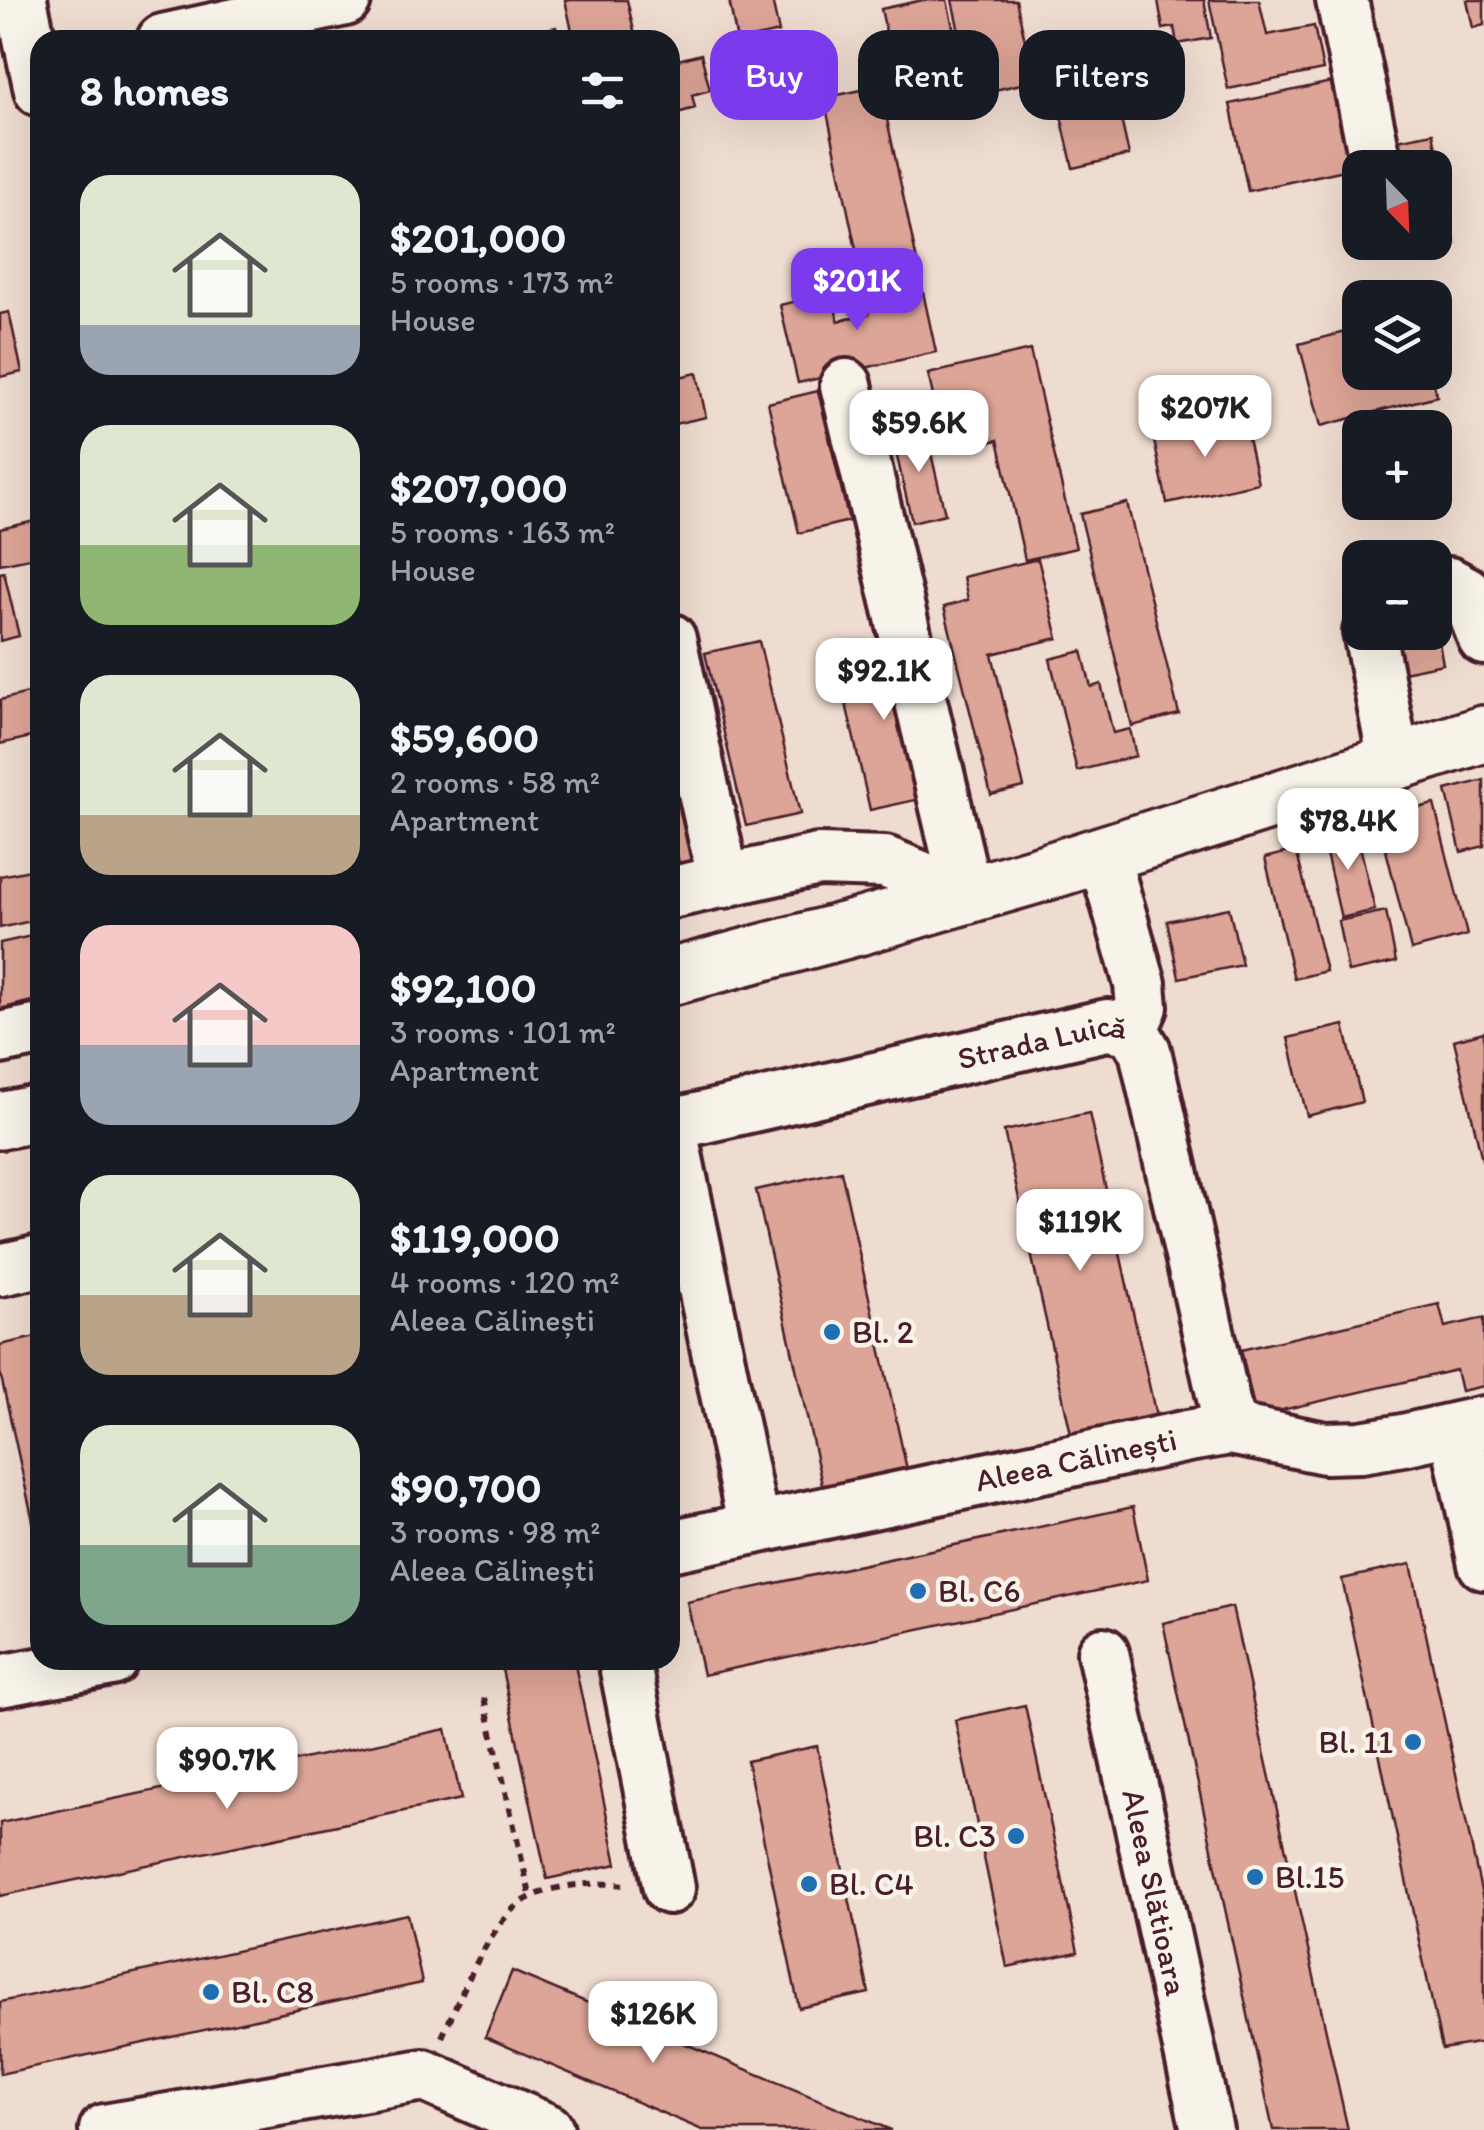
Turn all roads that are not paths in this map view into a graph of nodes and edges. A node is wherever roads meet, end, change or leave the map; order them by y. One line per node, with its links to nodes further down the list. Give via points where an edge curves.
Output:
1 (21, 0): 5 (street)
2 (346, 0): 4 (street)
3 (1342, 0): 6 (street)
4 (209, 30)
5 (29, 75)
6 (1373, 150)
7 (846, 385): 17 (street)
8 (1452, 585): 9 (street, via 1466,592)
9 (1484, 639)
10 (1373, 650): 13 (street)
11 (680, 684): 15 (street)
12 (1484, 734): 13 (main road)
13 (1394, 760): 14 (main road)
14 (1102, 854): 17 (main road); 19 (street, via 1140,984 1142,1007)
15 (724, 882): 16 (street); 17 (street, via 818,860 885,862)
16 (680, 891)
17 (967, 896): 18 (main road)
18 (680, 974)
19 (1132, 1029): 24 (street, Strada Luică, via 1107,1025); 29 (street, Strada Luică, via 1145,1051)
20 (30, 1032): 21 (street)
21 (0, 1038)
22 (30, 1114): 23 (main road)
23 (0, 1121)
24 (680, 1123)
25 (680, 1173): 30 (street, Strada Luică)
26 (30, 1263): 27 (street)
27 (0, 1270)
28 (1469, 1425): 29 (street, Aleea Călinești, via 1325,1448); 32 (street)
29 (1230, 1430): 30 (street, Aleea Călinești)
30 (754, 1528): 31 (street, Aleea Călinești)
31 (680, 1544)
32 (1484, 1564)
33 (1103, 1652): 40 (street, Aleea Slătioara)
34 (61, 1670): 36 (street)
35 (626, 1670): 37 (street)
36 (0, 1682)
37 (669, 1888)
38 (105, 2130): 39 (street, via 423,2074)
39 (548, 2130)
40 (1207, 2130)

